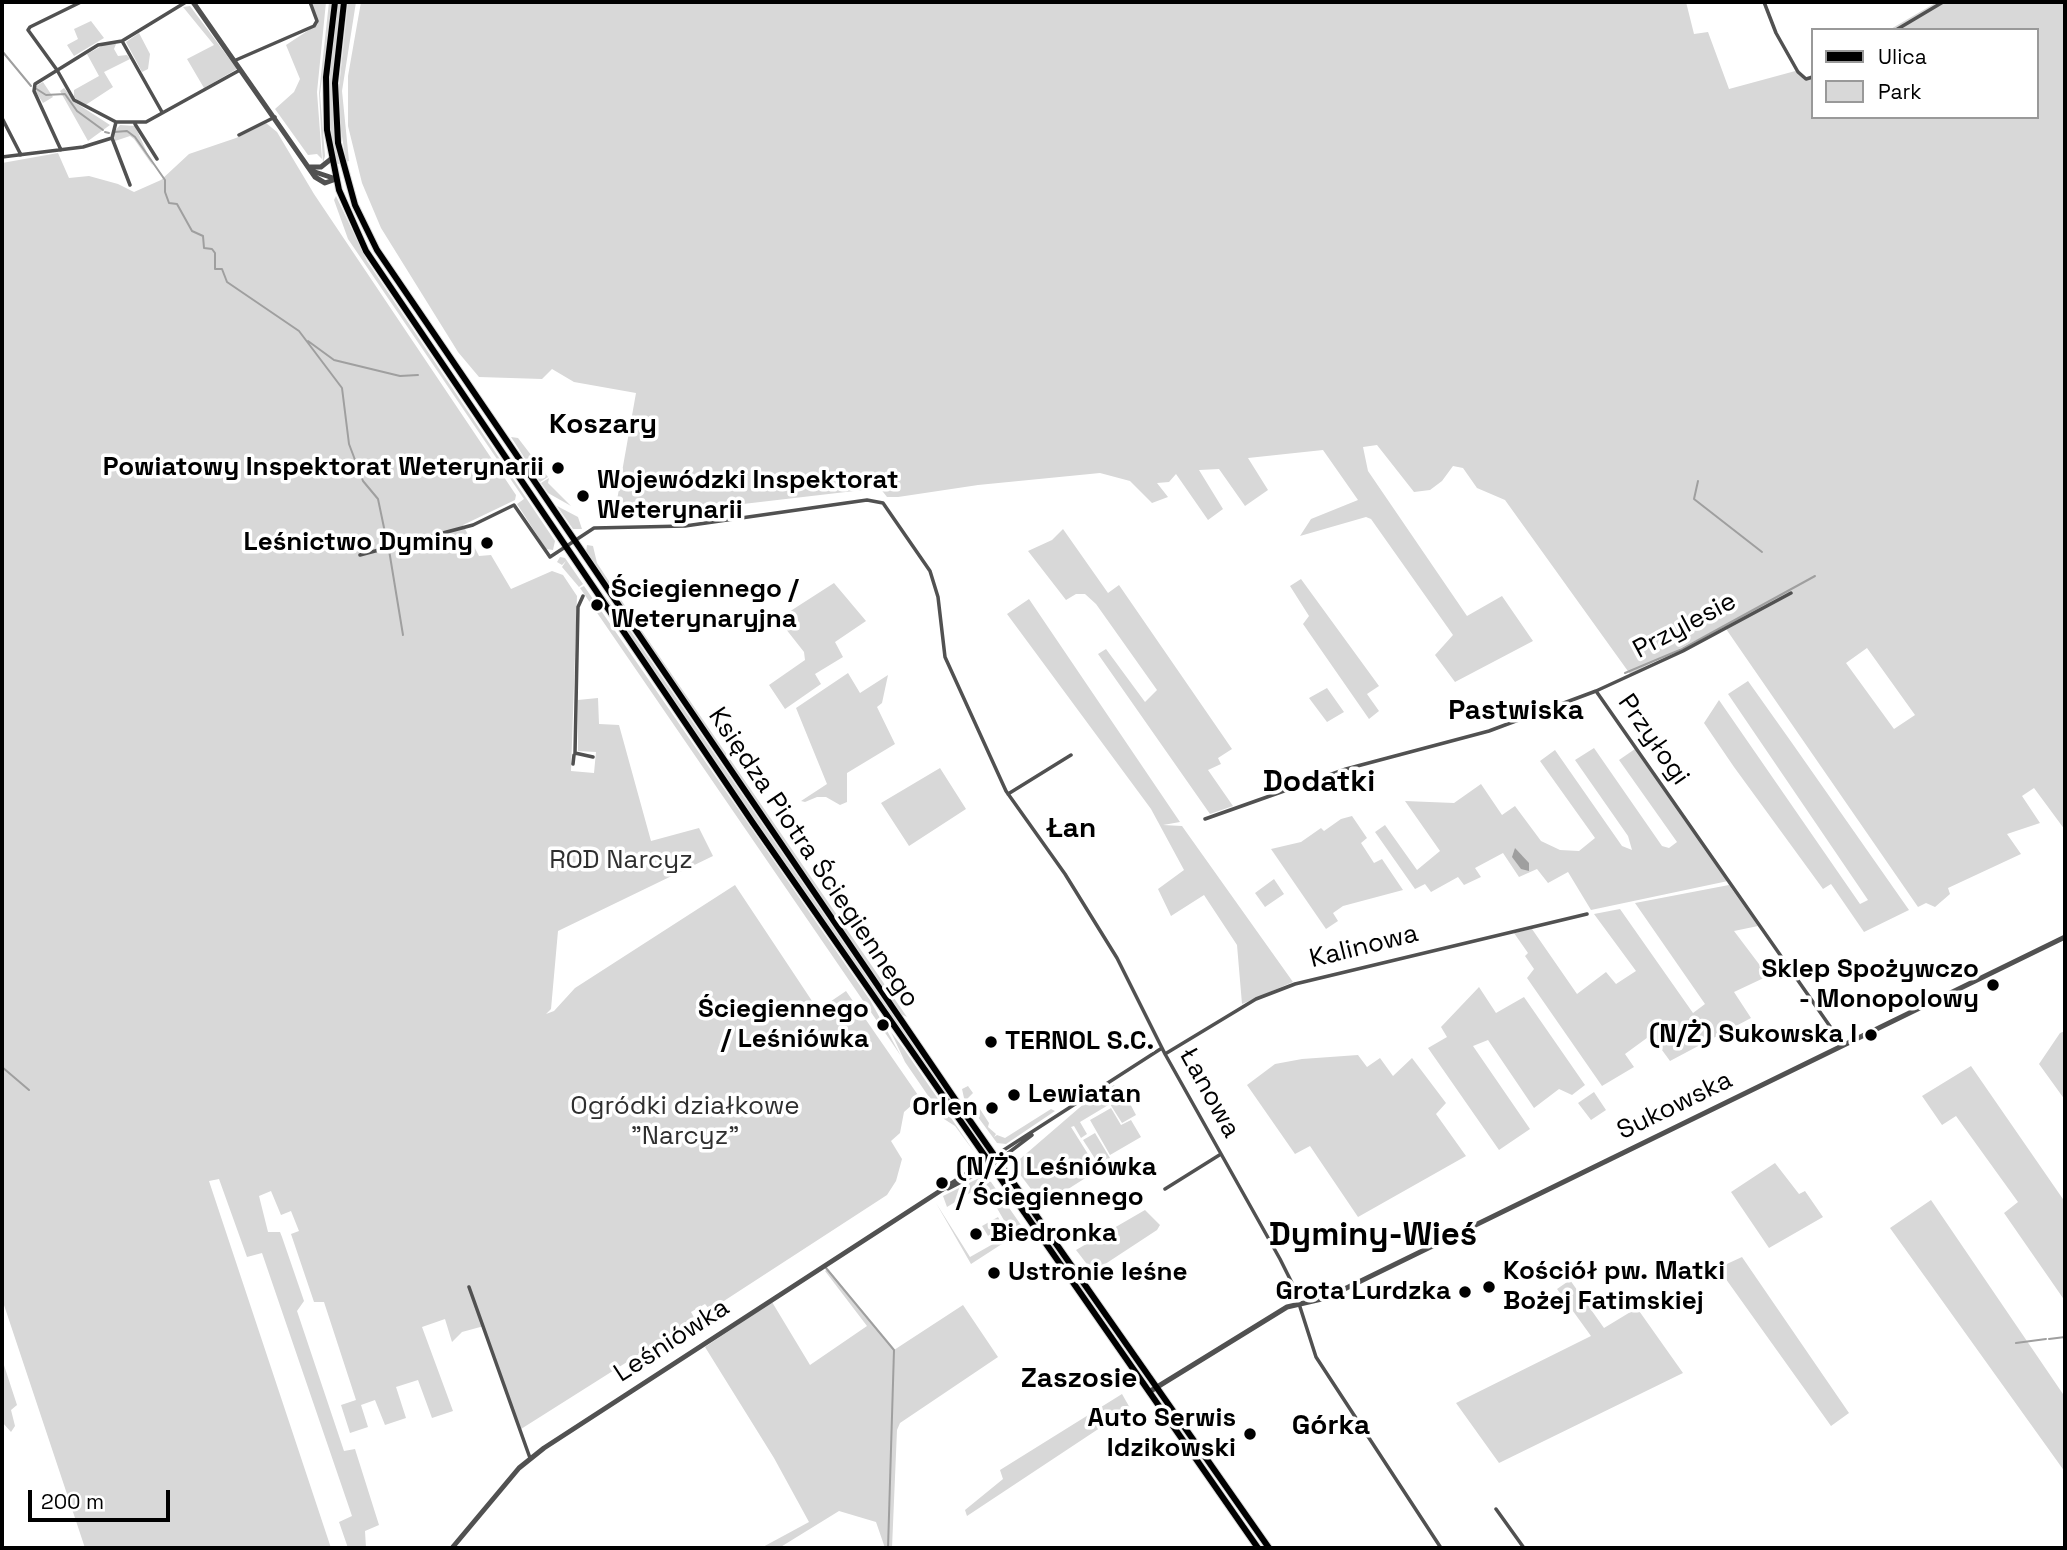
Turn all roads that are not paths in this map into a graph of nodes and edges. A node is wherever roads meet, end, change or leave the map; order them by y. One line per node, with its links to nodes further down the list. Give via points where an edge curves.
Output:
1 (81, 2): 13 (street, via 30,27 31,37)
2 (186, 2): 10 (street)
3 (193, 2): 11 (street)
4 (310, 2): 11 (street, via 317,22 312,28)
5 (335, 2): 26 (main road, Księdza Piotra Ściegiennego, via 325,100)
6 (344, 2): 28 (main road, Księdza Piotra Ściegiennego, via 335,105)
7 (1764, 2): 14 (street, via 1798,72 1805,79)
8 (1943, 2): 9 (street)
9 (1899, 28)
10 (122, 41): 13 (street, via 98,45); 15 (street)
11 (236, 60): 12 (street)
12 (243, 69): 15 (street); 16 (street)
13 (57, 70): 18 (street, via 78,105); 22 (street, via 33,88)
14 (1812, 77)
15 (163, 113): 19 (street)
16 (275, 117): 20 (street); 27 (street)
17 (2, 118): 23 (street)
18 (116, 122): 19 (street); 21 (street)
19 (135, 124): 25 (street)
20 (239, 135)
21 (112, 138): 22 (street); 30 (street)
22 (61, 150): 23 (street)
23 (21, 155): 24 (street)
24 (2, 158)
25 (157, 159)
26 (331, 159): 27 (street); 29 (main road, Księdza Piotra Ściegiennego)
27 (310, 169): 29 (street)
28 (345, 177): 29 (main road); 31 (main road, Księdza Piotra Ściegiennego, via 363,225 391,273)
29 (336, 179): 32 (main road, Księdza Piotra Ściegiennego, via 355,230 377,268)
30 (130, 186)
31 (572, 541): 32 (street); 41 (street, Łanowa, via 594,528 685,526 867,500 883,503 930,570 945,657); 49 (main road, Księdza Piotra Ściegiennego)
32 (565, 546): 33 (street, via 547,556 514,505 473,525); 50 (main road, Księdza Piotra Ściegiennego)
33 (360, 555)
34 (1791, 593): 36 (street, Przylesie)
35 (583, 596): 37 (street, via 578,607)
36 (1596, 691): 42 (street, Przyłogi, via 1489,731 1346,769); 45 (street, Przyłogi)
37 (575, 753): 39 (street); 40 (street)
38 (1071, 755): 41 (street)
39 (593, 757)
40 (573, 764)
41 (1008, 794): 46 (street, Łanowa, via 1108,943)
42 (1205, 819)
43 (1587, 914): 47 (street, Kalinowa, via 1295,984 1256,999)
44 (2065, 937): 45 (street, Sukowska)
45 (1843, 1045): 53 (street, Sukowska, via 1335,1294)
46 (1162, 1048): 47 (street, Łanowa); 49 (street)
47 (1165, 1054): 48 (street, Łanowa)
48 (1221, 1154): 51 (street); 53 (street, Łanowa, via 1280,1259)
49 (996, 1159): 50 (street); 54 (main road, Księdza Piotra Ściegiennego)
50 (988, 1164): 55 (main road, Księdza Piotra Ściegiennego); 56 (street, Leśniówka)
51 (1165, 1189)
52 (469, 1287): 56 (street)
53 (1299, 1304): 54 (street, Sukowska, via 1275,1313); 61 (street, Łanowa, via 1316,1357)
54 (1157, 1389): 55 (street, Sukowska); 60 (main road, Księdza Piotra Ściegiennego)
55 (1149, 1392): 59 (main road, Księdza Piotra Ściegiennego)
56 (530, 1458): 58 (street, Leśniówka)
57 (1496, 1509): 62 (street)
58 (452, 1548)
59 (1258, 1548)
60 (1269, 1548)
61 (1441, 1548)
62 (1524, 1548)

